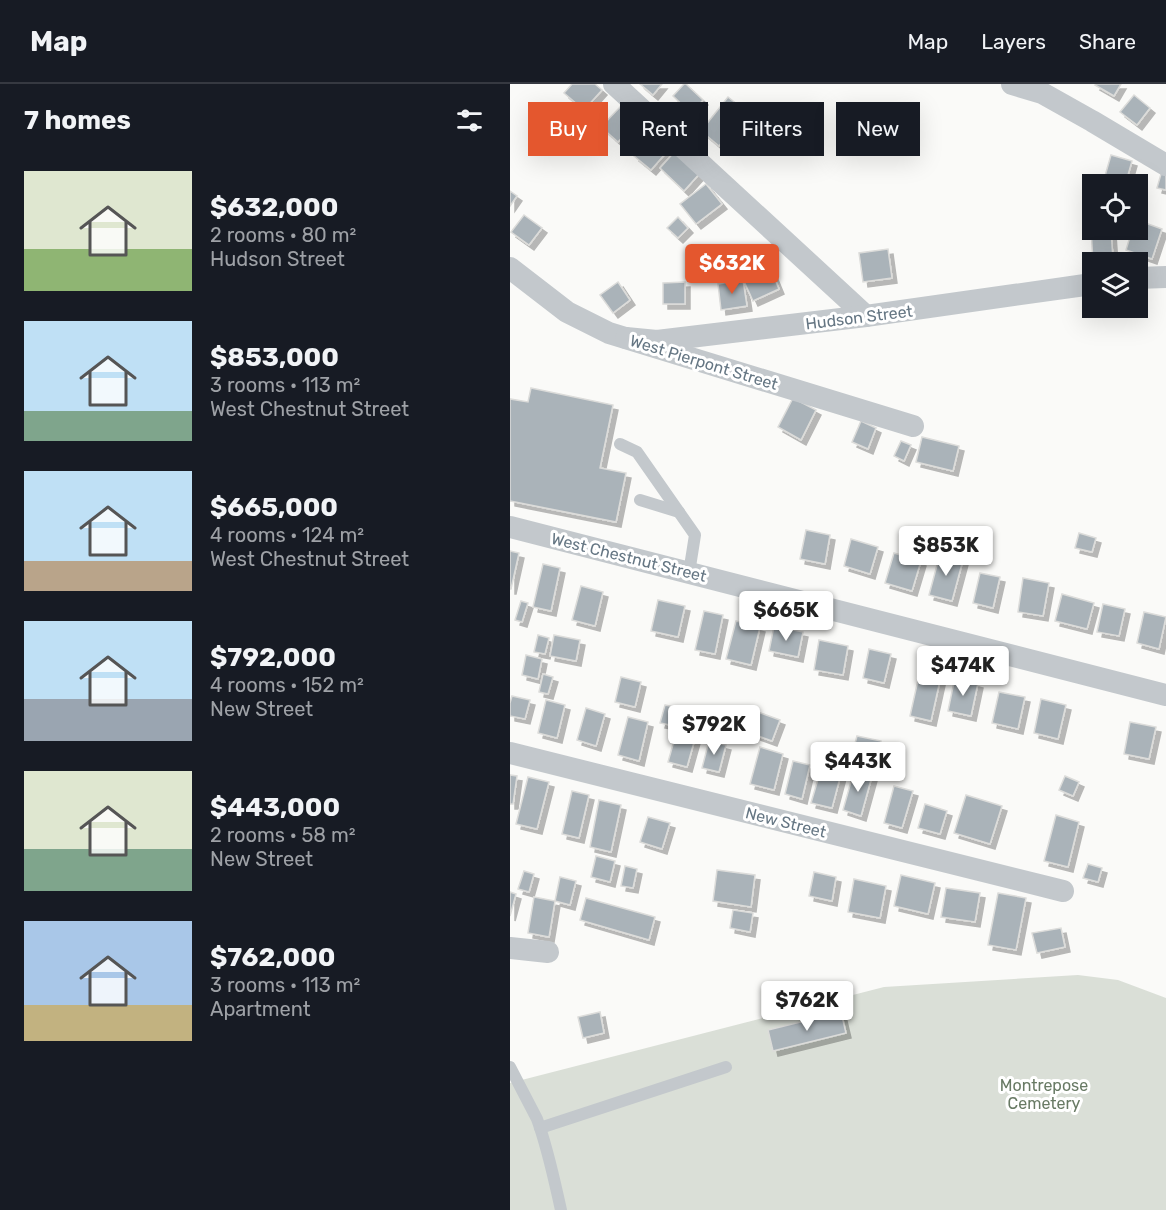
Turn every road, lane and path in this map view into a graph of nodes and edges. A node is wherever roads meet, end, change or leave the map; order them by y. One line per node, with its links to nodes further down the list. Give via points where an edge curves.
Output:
1 (614, 84): 8 (street)
2 (1012, 84): 3 (street, via 1042,93)
3 (1166, 165)
4 (1166, 277): 5 (street)
5 (1148, 278)
6 (515, 280): 9 (street, West Pierpont Street, via 567,312)
7 (1082, 286): 8 (street, Hudson Street)
8 (866, 316): 9 (street, Hudson Street, via 657,341)
9 (626, 338): 10 (street, West Pierpont Street)
10 (914, 426)
11 (620, 444): 13 (lane, via 637,452)
12 (640, 500): 13 (lane)
13 (679, 512): 15 (lane, via 695,534)
14 (510, 527): 15 (street, West Chestnut Street)
15 (688, 573): 16 (street, West Chestnut Street)
16 (1166, 695)
17 (510, 753): 18 (street, New Street)
18 (1063, 891)
19 (510, 948): 20 (street)
20 (548, 952)
21 (510, 1067): 23 (lane)
22 (726, 1067): 23 (lane)
23 (540, 1128): 24 (lane)
24 (561, 1210)

